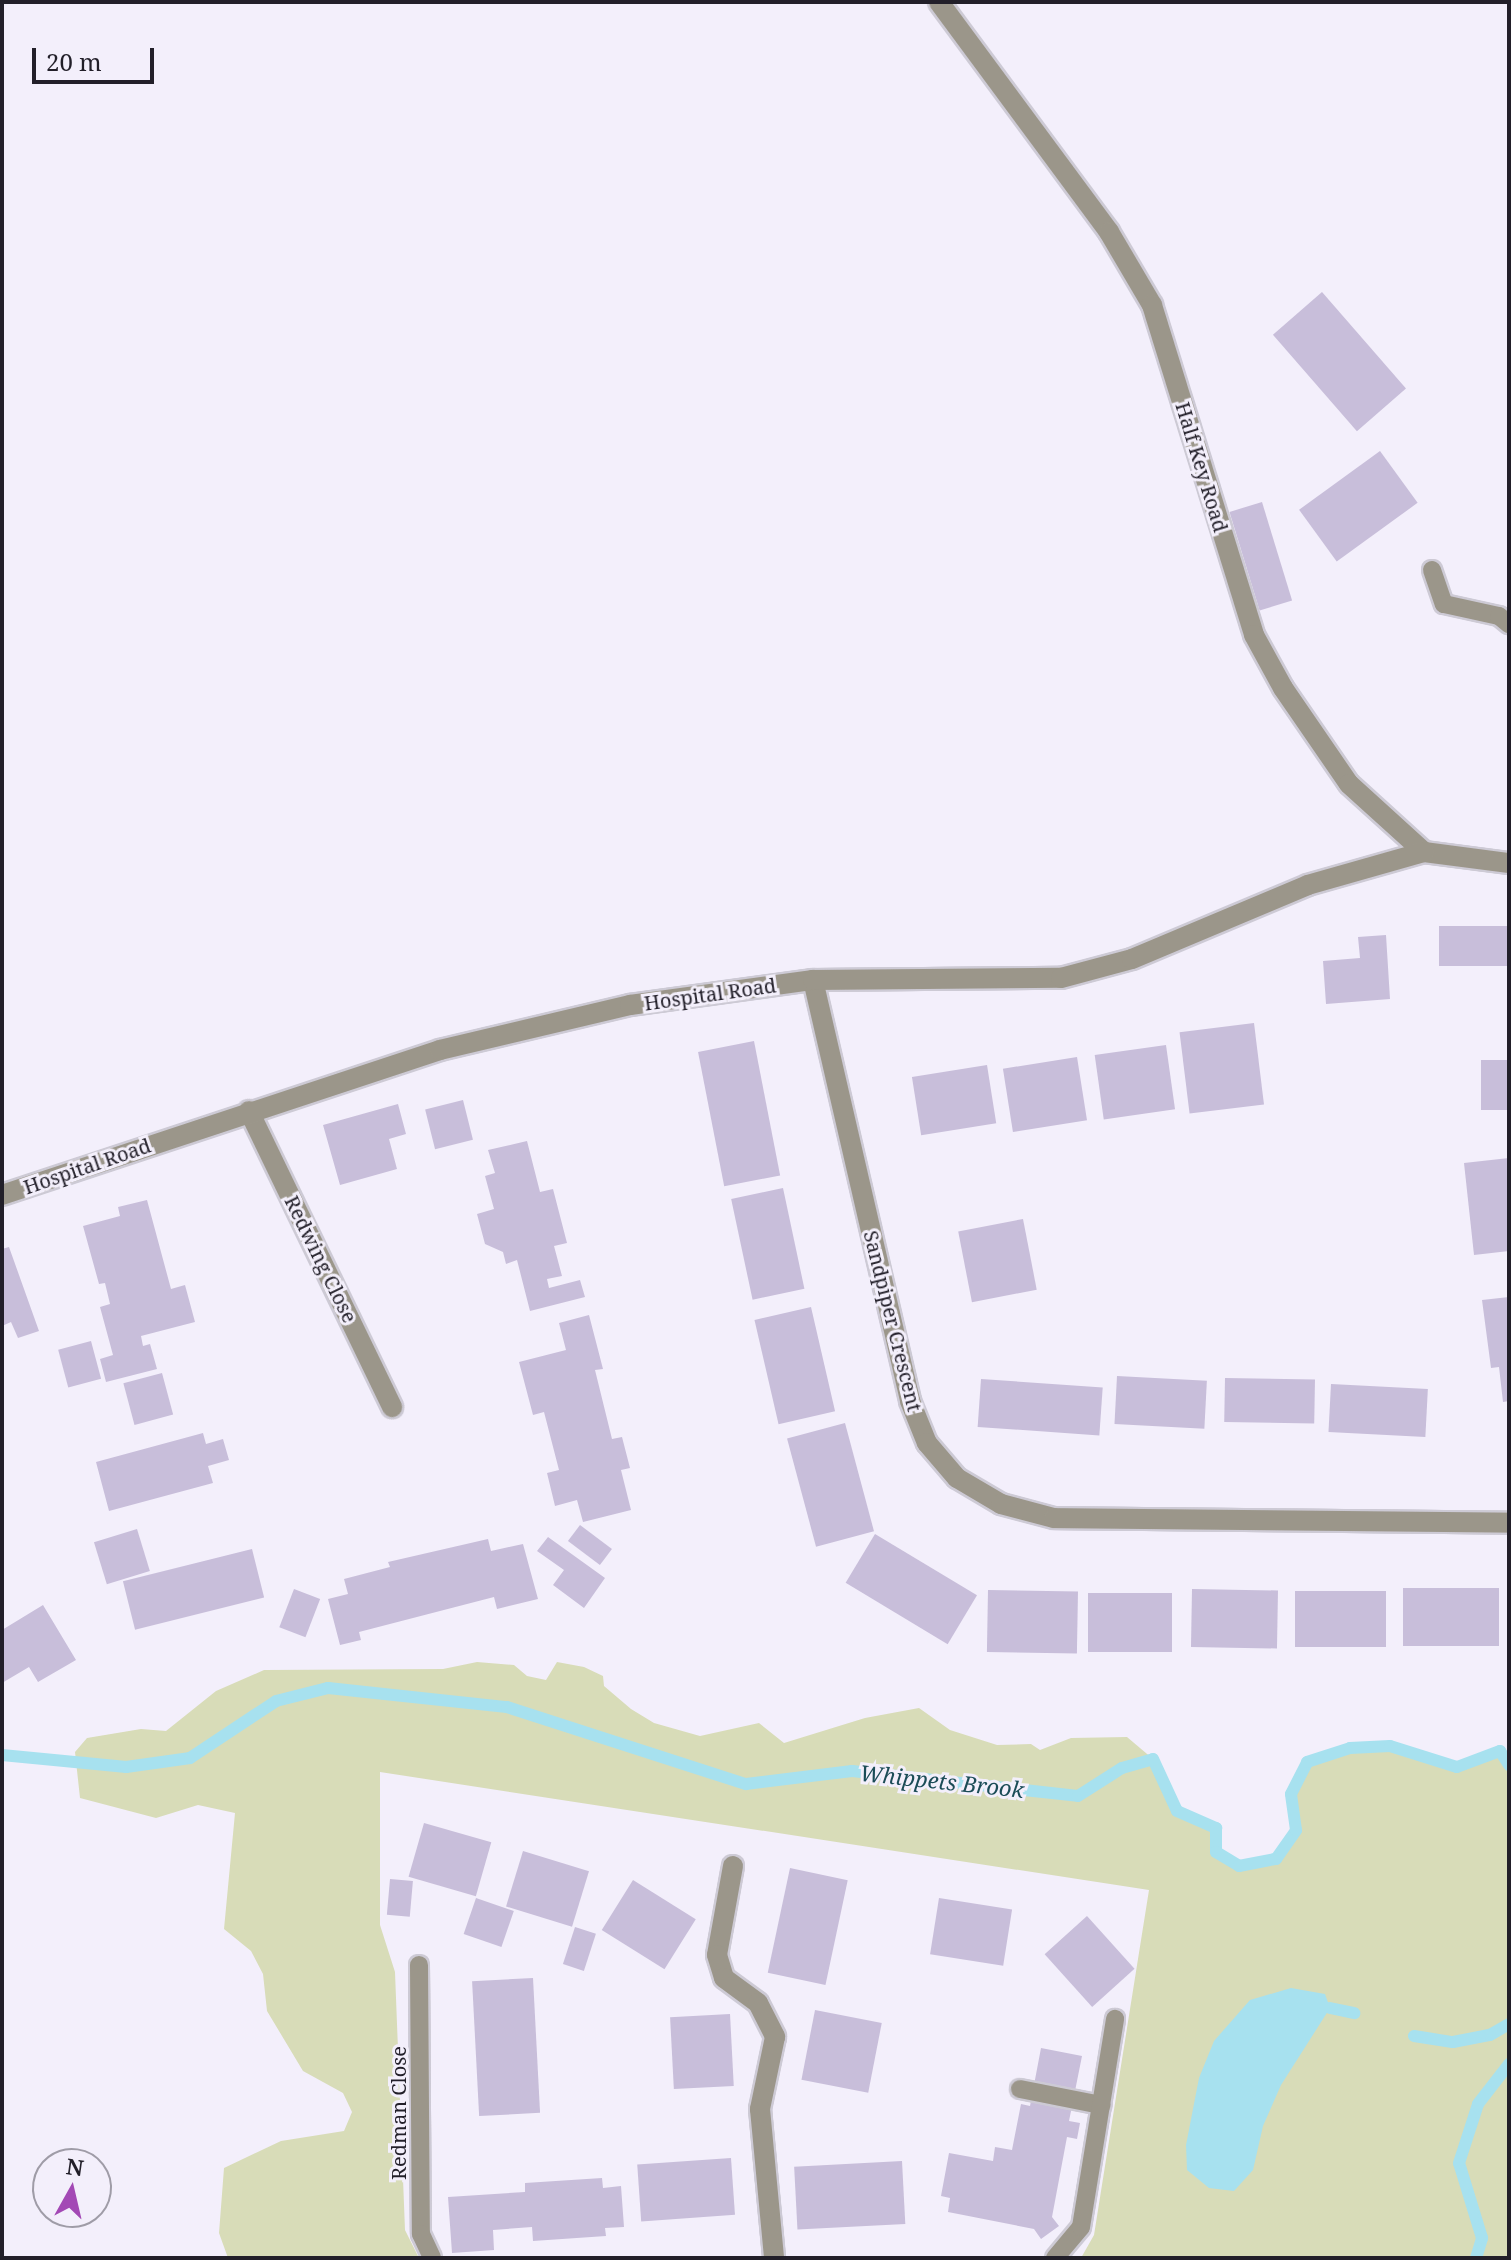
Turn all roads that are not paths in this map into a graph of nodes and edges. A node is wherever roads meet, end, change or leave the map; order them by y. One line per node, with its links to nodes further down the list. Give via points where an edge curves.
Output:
1 (939, 2): 4 (street, Half Key Road, via 1109,232 1152,305 1254,635 1283,688 1349,784)
2 (1432, 570): 3 (lane, via 1444,604 1499,616)
3 (1509, 624)
4 (1424, 852): 5 (street); 6 (street, Hospital Road, via 1308,885 1132,959 1061,978)
5 (1509, 863)
6 (813, 980): 7 (street, Hospital Road, via 630,1005 440,1050); 10 (street, Sandpiper Crescent, via 910,1401 927,1443 957,1478 1001,1504 1054,1518)
7 (249, 1111): 8 (street, Hospital Road); 9 (street, Redwing Close)
8 (2, 1195)
9 (392, 1407)
10 (1509, 1523)
11 (733, 1866): 17 (street, via 717,1955 724,1978 758,2003 775,2037 760,2109)
12 (419, 1965): 16 (lane, Redman Close, via 421,2234)
13 (1115, 2019): 15 (lane)
14 (1020, 2089): 15 (lane)
15 (1101, 2105): 18 (lane, via 1081,2227)
16 (432, 2258)
17 (774, 2258)
18 (1055, 2258)

